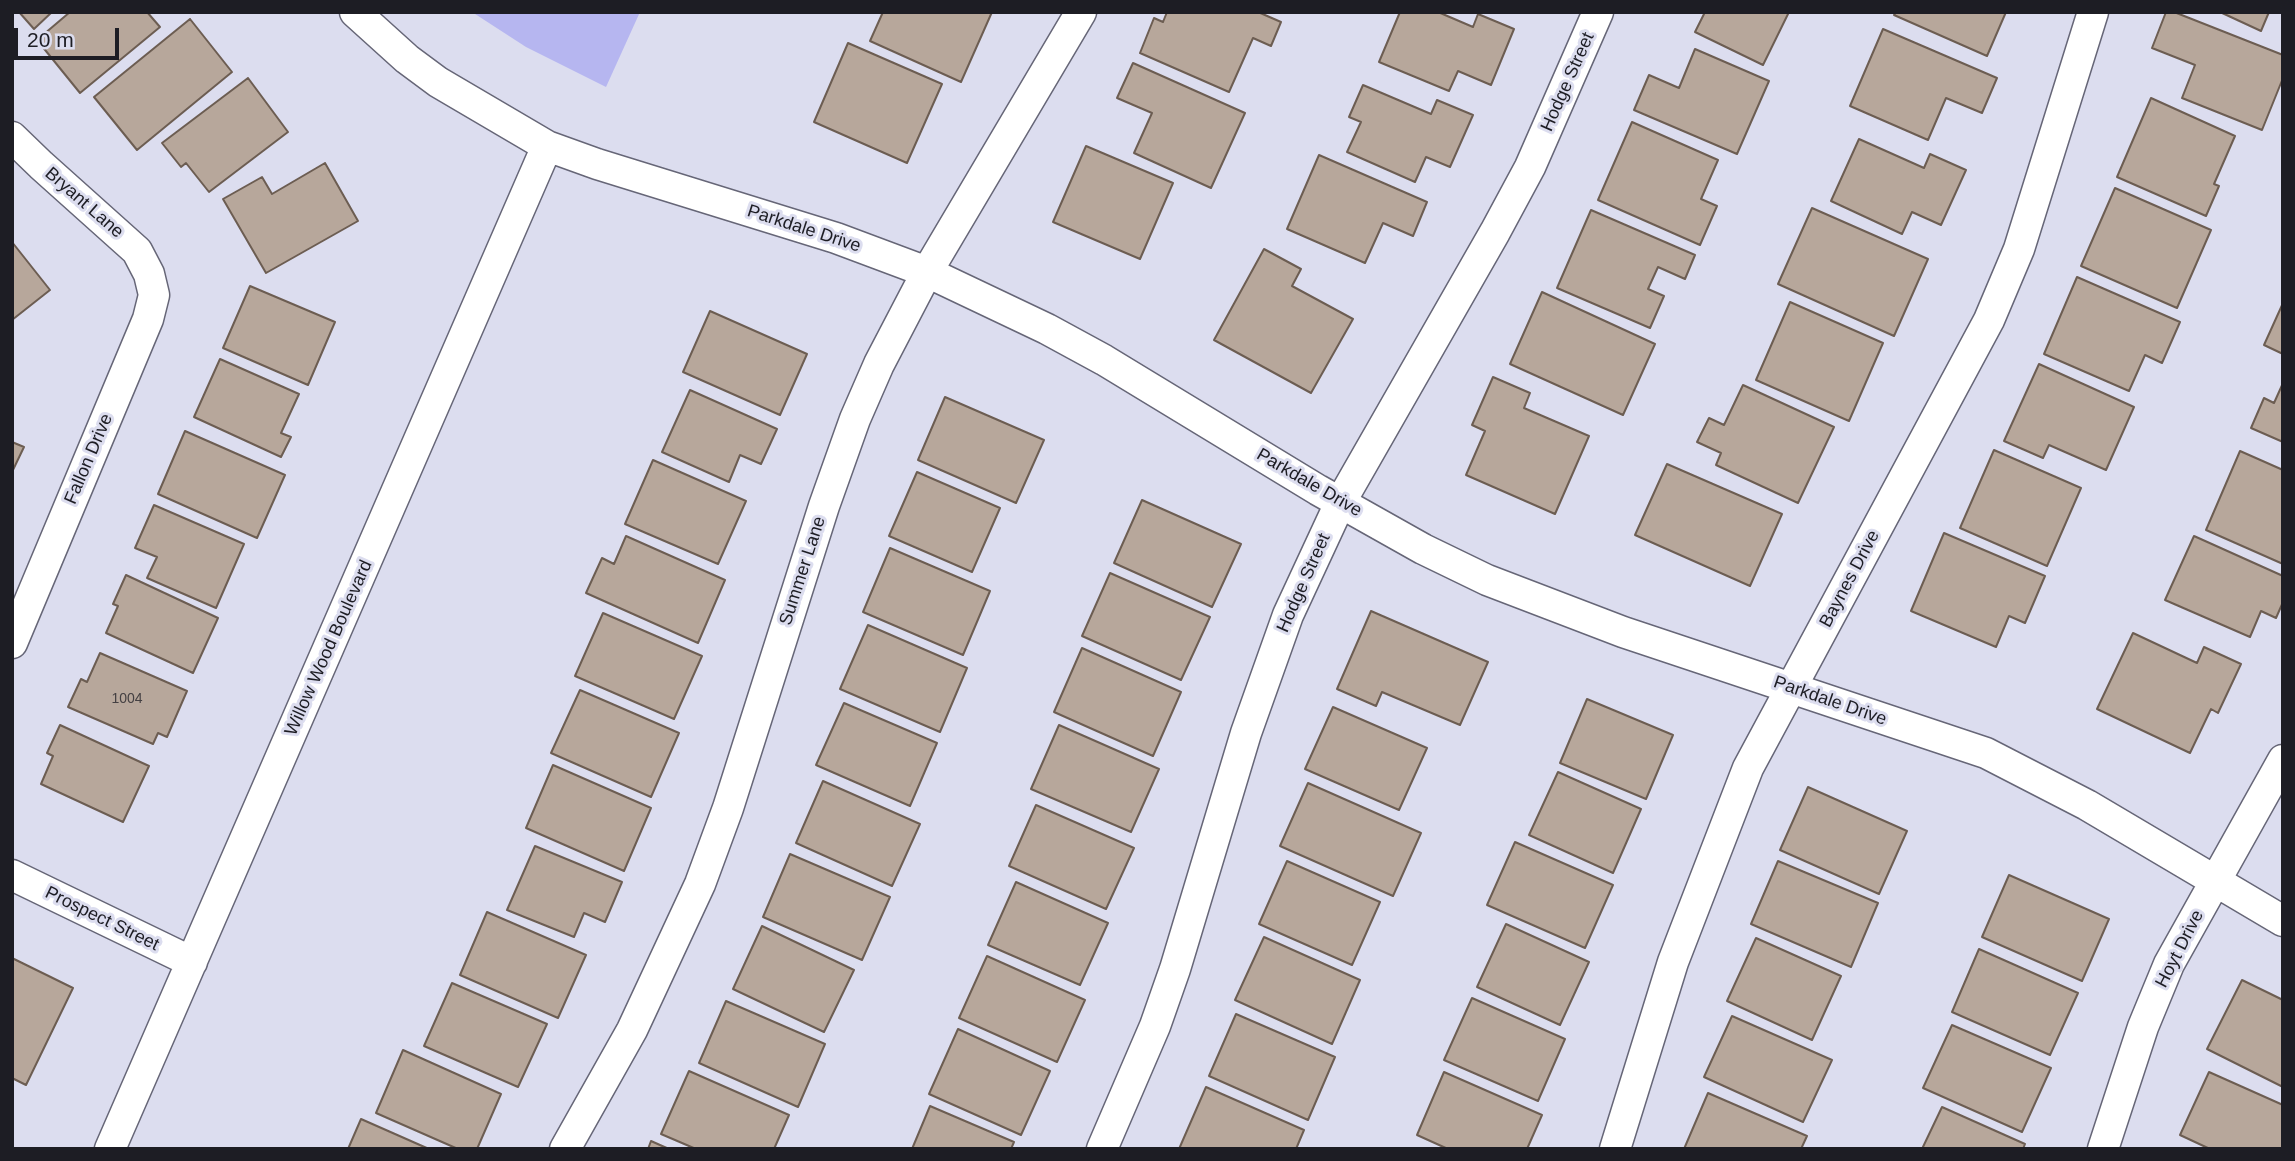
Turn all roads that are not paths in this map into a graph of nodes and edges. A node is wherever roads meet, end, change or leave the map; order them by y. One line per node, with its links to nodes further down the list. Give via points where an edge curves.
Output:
1 (355, 12): 6 (street, Parkdale Drive, via 438,82)
2 (1081, 12): 7 (street, Summer Lane)
3 (1598, 12): 9 (street, Hodge Street, via 1507,210)
4 (2094, 12): 11 (street, Baynes Drive, via 2019,249 1989,320)
5 (12, 137): 8 (street, Bryant Lane, via 137,251)
6 (547, 146): 7 (street, Parkdale Drive, via 836,238); 16 (street, Willow Wood Boulevard)
7 (927, 272): 9 (street, Parkdale Drive, via 1104,360); 18 (street, Summer Lane, via 878,364 855,419 700,884 632,1030)
8 (149, 274): 10 (street, Fallon Drive, via 154,295 148,319)
9 (1340, 503): 11 (street, Parkdale Drive, via 1487,580); 19 (street, Hodge Street, via 1265,677 1155,1026)
10 (12, 643)
11 (1791, 688): 14 (street, Parkdale Drive, via 1986,753 2087,805); 20 (street, Baynes Drive, via 1748,768 1712,855 1673,962)
12 (2283, 760): 14 (street, Hoyt Drive)
13 (12, 875): 16 (street, Prospect Street)
14 (2215, 881): 15 (street, Parkdale Drive); 21 (street, Hoyt Drive, via 2169,964)
15 (2283, 921)
16 (192, 962): 17 (street, Willow Wood Boulevard)
17 (110, 1149)
18 (565, 1149)
19 (1102, 1149)
20 (1615, 1149)
21 (2103, 1149)

